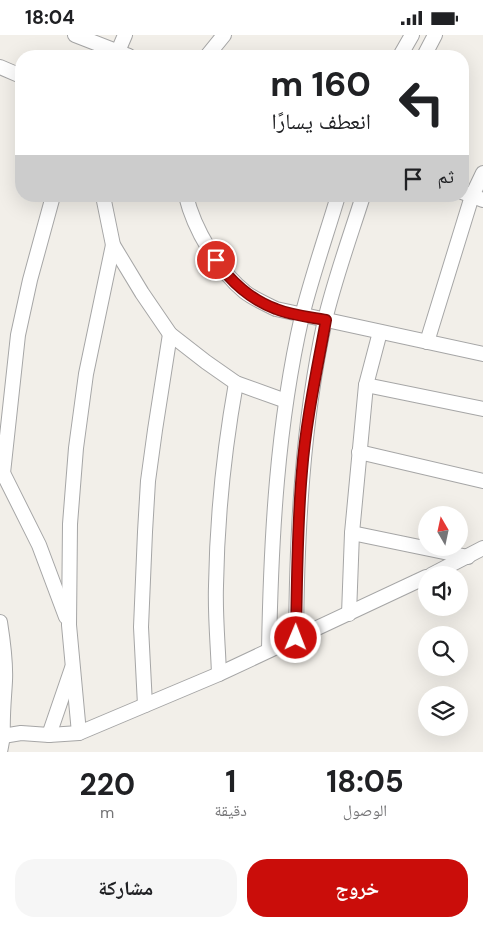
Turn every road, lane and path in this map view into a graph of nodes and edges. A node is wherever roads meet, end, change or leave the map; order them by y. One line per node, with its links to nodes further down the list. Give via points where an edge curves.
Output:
1 (76, 35): 6 (street)
2 (124, 35): 7 (street)
3 (224, 35): 8 (street)
4 (412, 35): 9 (street)
5 (435, 35): 10 (street)
6 (110, 50)
7 (122, 50)
8 (212, 50)
9 (403, 50)
10 (427, 50)
11 (0, 67): 12 (street)
12 (15, 73)
13 (483, 173): 14 (street)
14 (472, 196): 25 (street)
15 (51, 202): 32 (street, via 18,335)
16 (104, 202): 20 (street)
17 (188, 202): 21 (street, via 210,251 233,281 245,292 276,309)
18 (336, 202): 21 (street)
19 (361, 202): 22 (street)
20 (113, 245): 24 (street); 41 (street, via 86,374 76,448 70,524)
21 (302, 315): 22 (street); 29 (street)
22 (326, 320): 23 (street); 42 (street, via 302,469)
23 (380, 332): 25 (street); 28 (street)
24 (170, 334): 27 (street); 46 (street, via 154,438 145,531 141,627)
25 (427, 342): 26 (street)
26 (483, 354)
27 (236, 383): 29 (street); 45 (street, via 226,437 218,540)
28 (366, 385): 30 (street); 31 (street)
29 (286, 401): 43 (street, via 271,545)
30 (483, 409)
31 (359, 452): 33 (street); 34 (street)
32 (2, 470): 41 (street, via 39,545)
33 (483, 481)
34 (352, 533): 36 (street); 39 (street)
35 (483, 549): 36 (street)
36 (468, 557): 37 (street)
37 (450, 566)
38 (418, 581): 39 (street)
39 (349, 614): 42 (street)
40 (0, 622): 49 (street, via 5,680)
41 (69, 625): 44 (street)
42 (296, 638): 43 (street)
43 (269, 650): 45 (street)
44 (73, 662): 47 (street); 48 (street)
45 (219, 674): 46 (street)
46 (145, 705): 47 (street)
47 (79, 733): 48 (street)
48 (50, 735): 49 (street, via 21,733)
49 (3, 736): 50 (street)
50 (0, 752)

